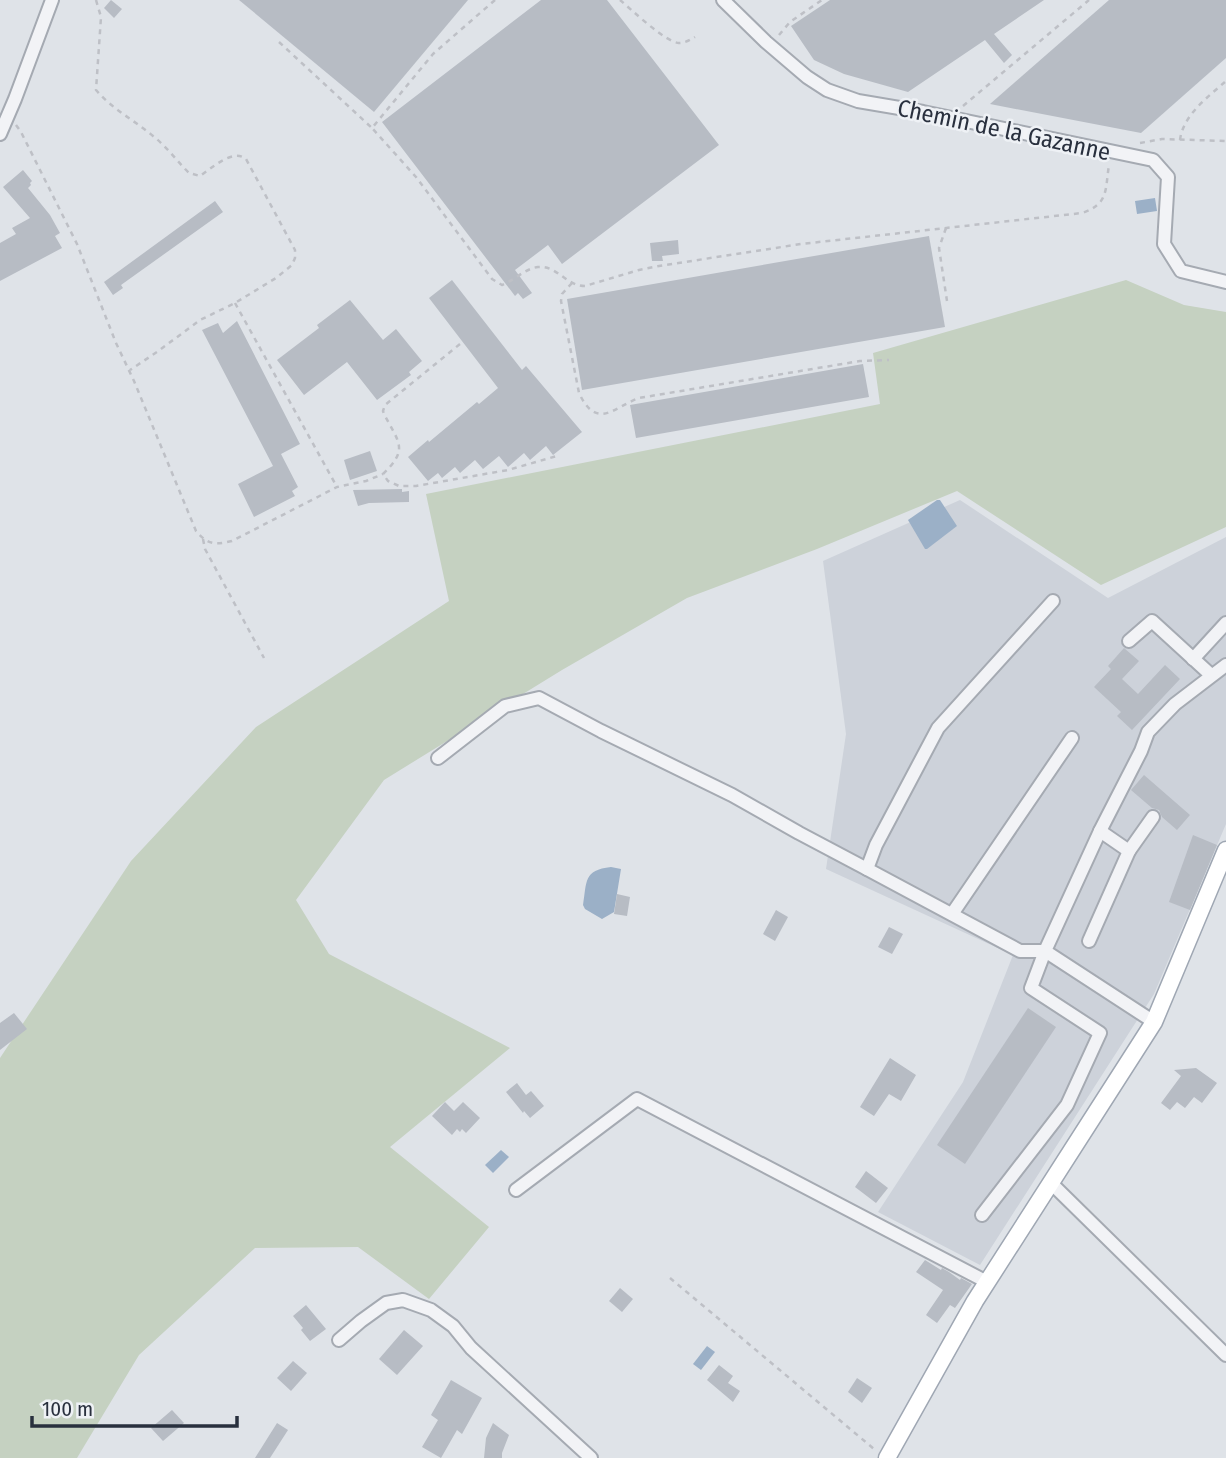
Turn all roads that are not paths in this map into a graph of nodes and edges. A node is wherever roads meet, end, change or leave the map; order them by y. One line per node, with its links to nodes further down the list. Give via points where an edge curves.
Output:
1 (52, 0): 3 (street)
2 (723, 0): 4 (street, Chemin de la Gazanne, via 769,45 827,90 858,101 1153,160 1168,177 1164,244 1181,271)
3 (0, 134)
4 (1226, 282)
5 (1053, 601): 17 (street, via 938,728)
6 (1226, 623): 8 (street)
7 (1129, 641): 8 (street, via 1152,621)
8 (1193, 659): 10 (street)
9 (1226, 665): 10 (street)
10 (1211, 676): 14 (street, via 1148,732)
11 (1072, 738): 18 (street)
12 (438, 758): 17 (street, via 505,706 539,698)
13 (1153, 817): 16 (street)
14 (1100, 831): 16 (street); 20 (street)
15 (1226, 850): 21 (main road)
16 (1129, 851): 19 (street)
17 (867, 869): 18 (street)
18 (952, 914): 20 (street, via 1020,951)
19 (1089, 941)
20 (1045, 951): 21 (street); 24 (street, via 1031,988 1100,1033 1067,1105)
21 (1154, 1022): 22 (main road)
22 (1051, 1183): 25 (main road); 27 (street)
23 (516, 1190): 25 (street, via 637,1099)
24 (982, 1215)
25 (987, 1282): 28 (main road)
26 (339, 1340): 29 (street, via 386,1303 403,1300 431,1310)
27 (1226, 1355)
28 (880, 1453)
29 (591, 1458)

